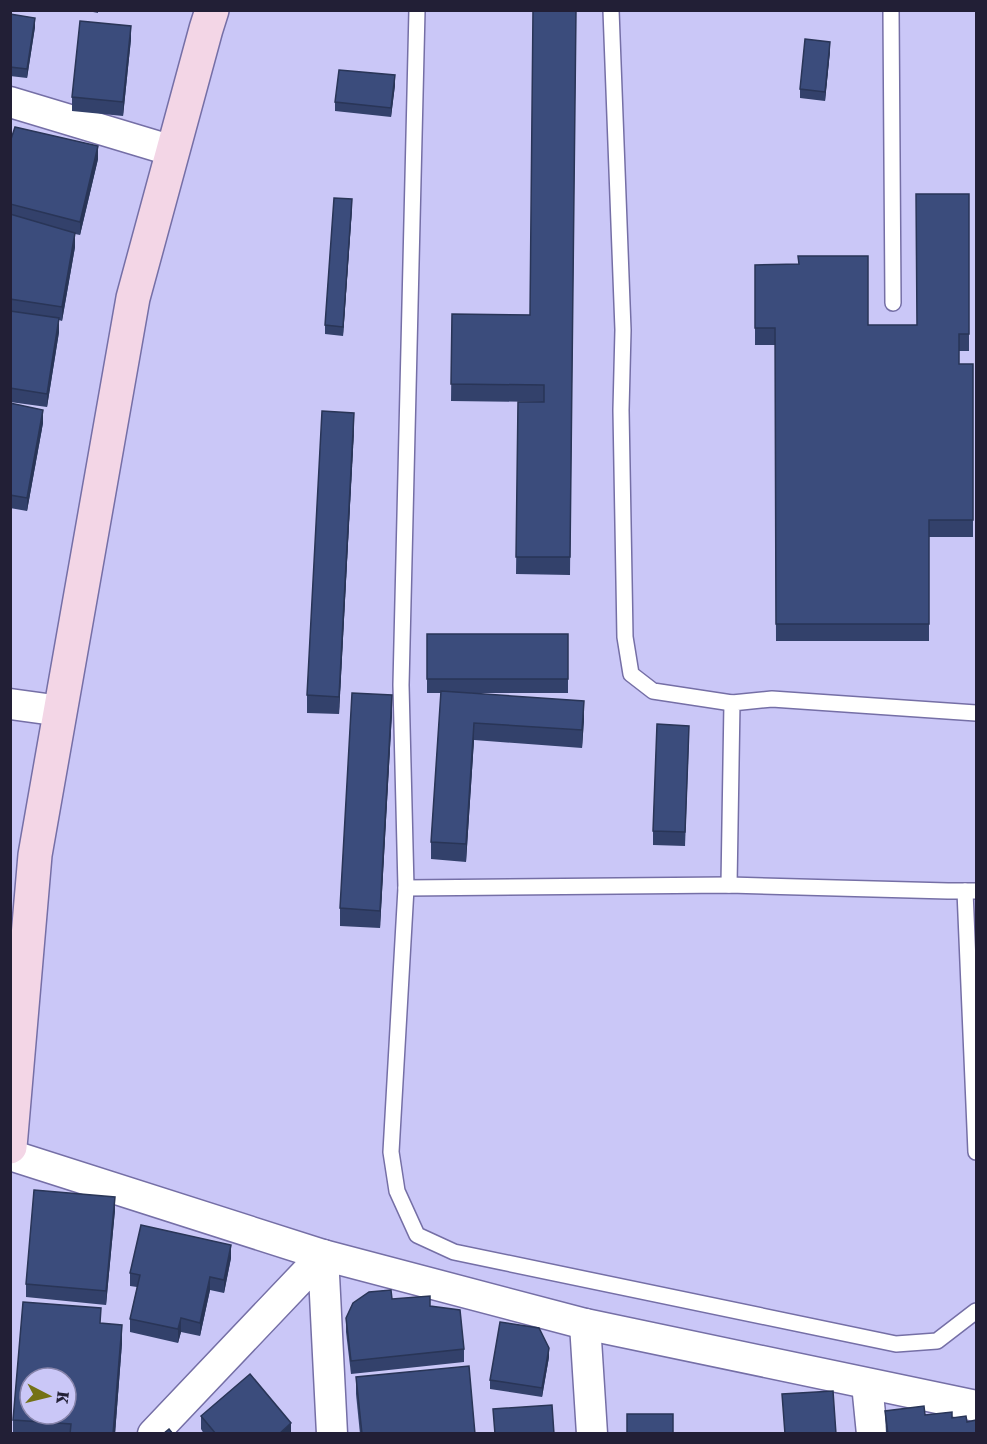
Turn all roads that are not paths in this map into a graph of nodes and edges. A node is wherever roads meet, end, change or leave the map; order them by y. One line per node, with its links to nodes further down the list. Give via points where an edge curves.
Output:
1 (212, 10): 6 (main road)
2 (417, 10): 13 (lane, via 401,685)
3 (611, 10): 8 (lane, via 623,330 625,637 629,664 631,674 653,690)
4 (891, 10): 7 (lane)
5 (10, 102): 6 (street)
6 (173, 151): 10 (main road, via 133,298)
7 (893, 303)
8 (732, 702): 11 (lane, via 772,699); 12 (lane)
9 (10, 704): 10 (street)
10 (61, 711): 15 (main road, via 36,855)
11 (976, 713)
12 (729, 885): 13 (lane); 14 (lane)
13 (405, 888): 19 (lane, via 391,1152 397,1191 417,1235 454,1252 896,1344 938,1341)
14 (971, 891): 16 (lane)
15 (10, 1148)
16 (976, 1152)
17 (10, 1155): 18 (street)
18 (323, 1255): 20 (street); 23 (street); 24 (street)
19 (976, 1311)
20 (585, 1324): 21 (street); 25 (street)
21 (867, 1384): 22 (street); 26 (street)
22 (976, 1406)
23 (153, 1434)
24 (332, 1434)
25 (592, 1434)
26 (872, 1434)

